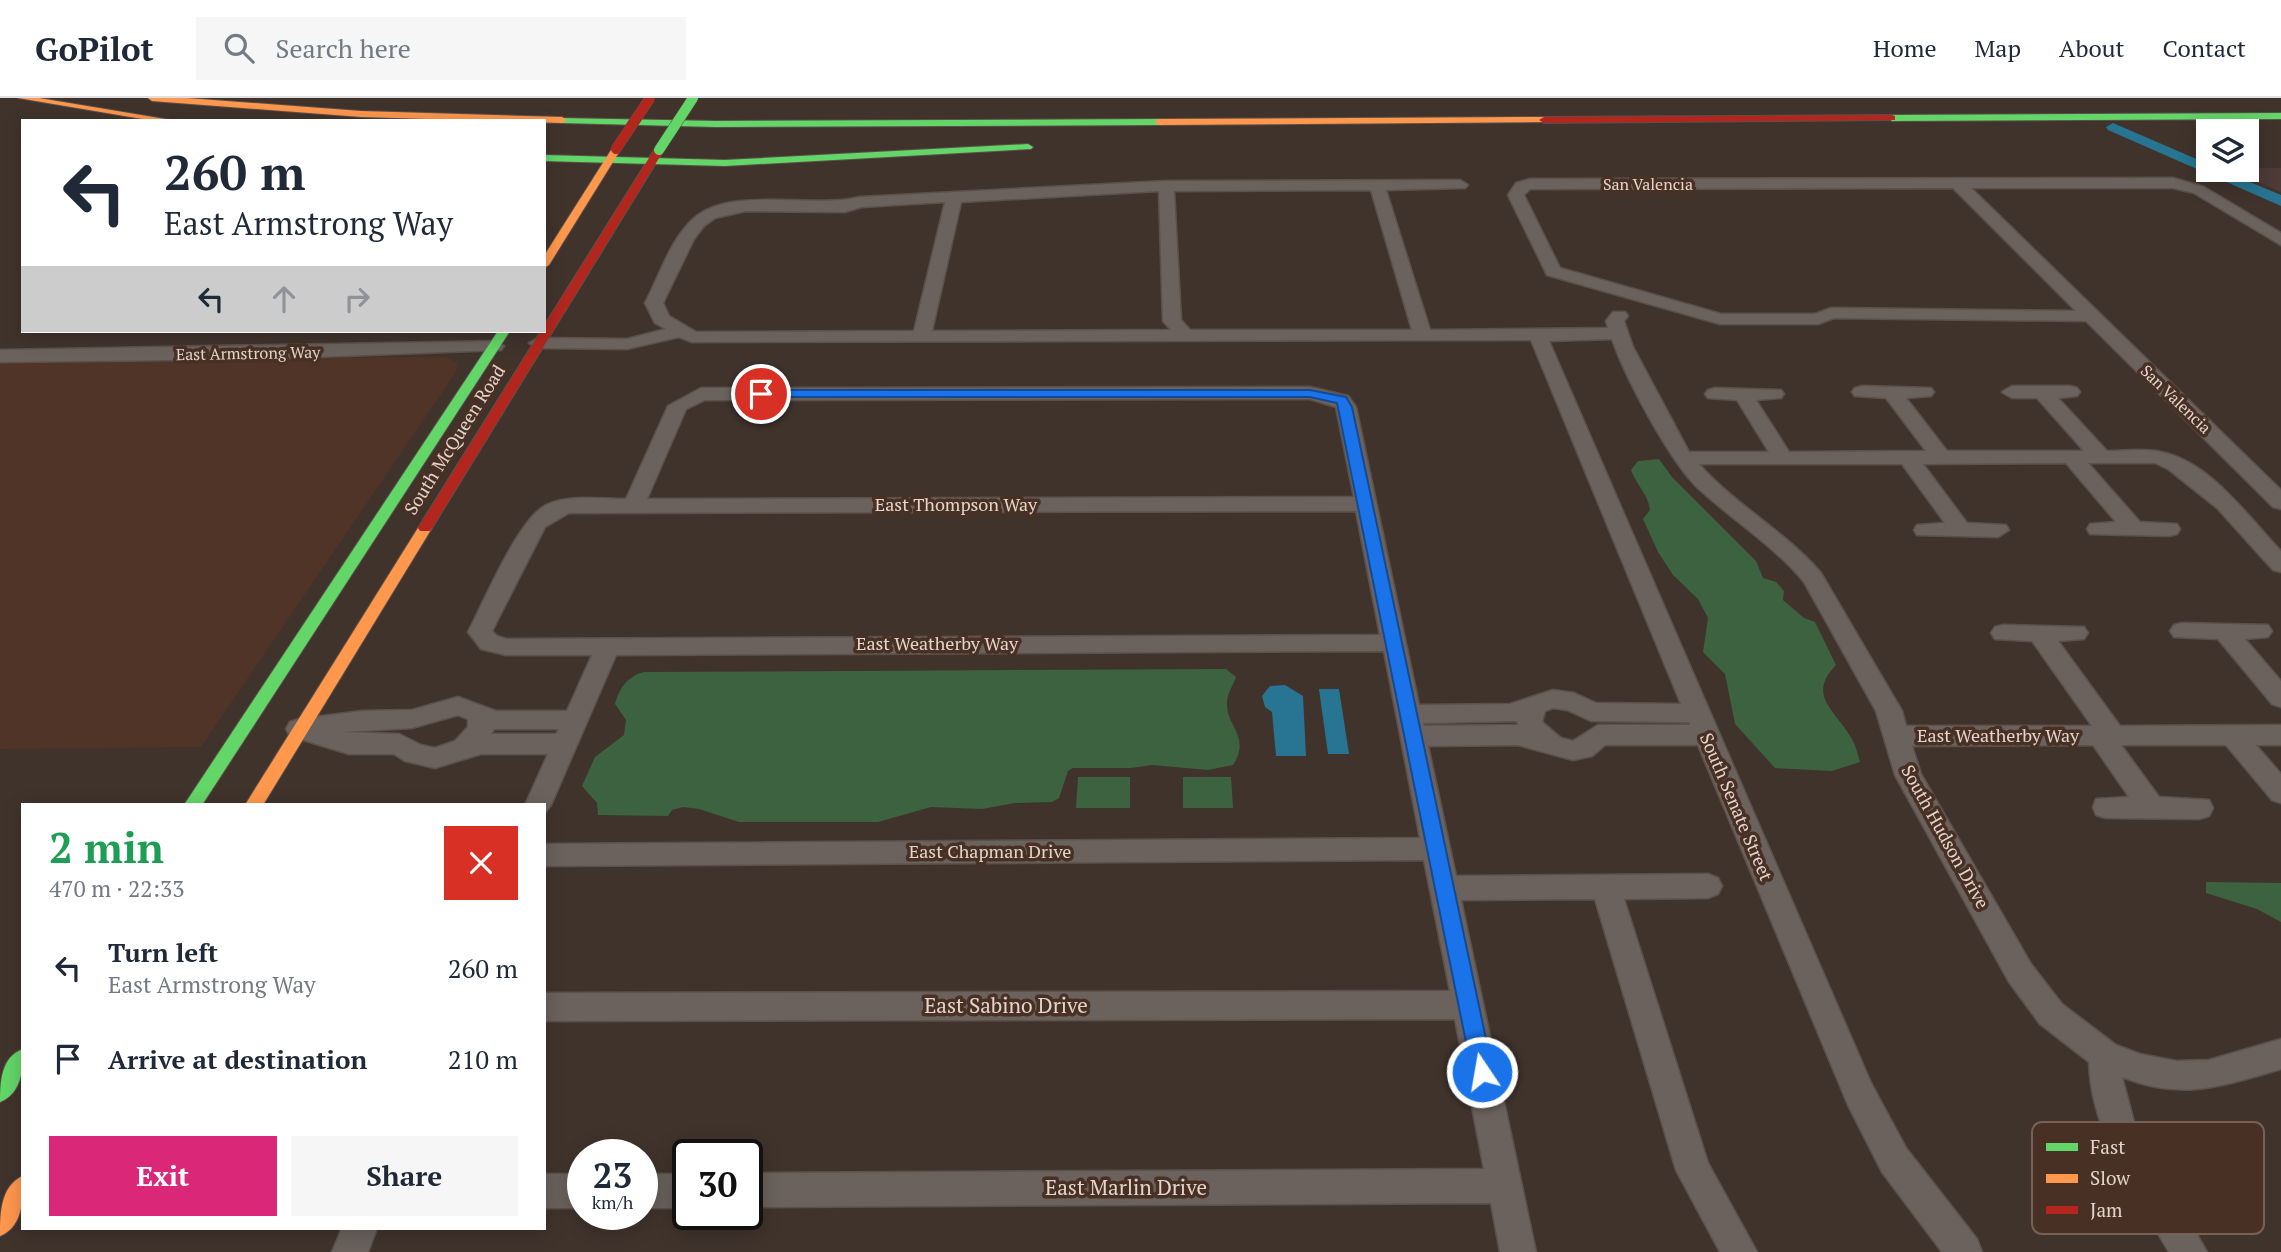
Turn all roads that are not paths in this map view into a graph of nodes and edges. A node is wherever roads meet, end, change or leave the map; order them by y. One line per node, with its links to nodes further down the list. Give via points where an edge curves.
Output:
1 (22, 98): 9 (main road)
2 (152, 98): 10 (main road, via 361,114)
3 (650, 98): 16 (main road, bridge)
4 (693, 98): 14 (main road, South McQueen Road, bridge)
5 (631, 103): 6 (main road)
6 (709, 104)
7 (2281, 116): 8 (main road)
8 (1848, 118): 11 (main road, via 716,124); 12 (main road)
9 (160, 119)
10 (538, 119)
11 (546, 119)
12 (1220, 138)
13 (1044, 146): 14 (main road)
14 (655, 157): 16 (main road); 26 (main road, South McQueen Road)
15 (546, 158): 16 (main road)
16 (606, 164): 23 (main road)
17 (1957, 183): 22 (street, San Valencia, via 2174,183 2199,190); 24 (street, San Valencia, via 1521,186 1516,195 1553,271); 25 (street, San Valencia)
18 (1377, 185): 19 (street); 20 (street); 30 (street)
19 (1460, 185)
20 (1166, 186): 21 (street); 32 (street, via 1172,321)
21 (954, 197): 27 (street, via 860,202 845,207 719,211 698,222 654,303 661,319); 31 (street)
22 (2281, 240)
23 (546, 262)
24 (1635, 298): 25 (street, San Valencia, via 1720,319 1818,318 1831,313); 28 (street, via 1640,307)
25 (2091, 316): 52 (street, San Valencia)
26 (546, 330)
27 (681, 331): 31 (street, via 692,337); 35 (street, via 627,344)
28 (1621, 331): 34 (street); 51 (street, South Hudson Drive)
29 (544, 333): 35 (main road, South McQueen Road)
30 (1423, 335): 32 (street); 34 (street)
31 (922, 336): 32 (street)
32 (1185, 336)
33 (500, 338): 35 (main road); 36 (street, East Armstrong Way, via 260,353); 87 (main road, South McQueen Road, via 251,728)
34 (1543, 340): 76 (street, South Senate Street)
35 (538, 343): 78 (main road, South McQueen Road)
36 (0, 356)
37 (1862, 392): 39 (street)
38 (2070, 392): 42 (street)
39 (1892, 393): 40 (street); 48 (street)
40 (1924, 393)
41 (2012, 393): 42 (street)
42 (2043, 393): 50 (street)
43 (1715, 394): 44 (street)
44 (1743, 394): 45 (street); 46 (street)
45 (1774, 394)
46 (1782, 457): 47 (street); 51 (street)
47 (1908, 457): 48 (street); 56 (street)
48 (1941, 457): 49 (street)
49 (2072, 457): 50 (street); 58 (street)
50 (2100, 457): 62 (street, via 2158,457 2175,462 2195,476)
51 (1682, 458): 81 (street, South Hudson Drive, via 1705,484 1797,559 1813,578 1889,711)
52 (2271, 482): 53 (street, San Valencia)
53 (2281, 502)
54 (1366, 504): 55 (street, East Thompson Way); 55 (street, via 1346,407 1335,397 1310,393 714,393 689,398 676,410); 70 (street)
55 (634, 505): 69 (street, East Thompson Way, via 569,506 547,514 533,528 484,622)
56 (1960, 529): 60 (street); 61 (street)
57 (2098, 529): 58 (street)
58 (2134, 529): 59 (street)
59 (2169, 529)
60 (1925, 530)
61 (1998, 530)
62 (2281, 565)
63 (2182, 631): 66 (street)
64 (2260, 631): 66 (street)
65 (2003, 632): 67 (street)
66 (2224, 632): 72 (street)
67 (2039, 633): 68 (street); 82 (street, East Weatherby Way)
68 (2076, 633)
69 (482, 637): 71 (street, East Weatherby Way, via 506,647)
70 (1394, 643): 71 (street, East Weatherby Way); 77 (street)
71 (608, 646): 75 (street)
72 (2281, 698)
73 (1532, 708): 76 (street, via 1558,698 1591,712); 77 (street); 83 (street, via 1529,723)
74 (480, 715): 75 (street, via 505,720); 78 (street, via 458,706 412,719); 85 (street, via 481,730)
75 (574, 720): 84 (street)
76 (1701, 724): 83 (street, via 1598,735 1591,745 1571,750); 116 (street, South Senate Street, via 1859,1094 1894,1160)
77 (1412, 725): 83 (street); 93 (street)
78 (293, 729): 85 (street, via 349,744 399,744 423,758 447,756); 88 (main road, South McQueen Road)
79 (2233, 735): 80 (street, East Weatherby Way); 82 (street, East Weatherby Way); 86 (street)
80 (2281, 735)
81 (1896, 736): 82 (street, East Weatherby Way); 101 (street, South Hudson Drive, via 1908,775 2020,973 2051,1014)
82 (2108, 737): 91 (street, East Weatherby Way)
83 (1542, 740)
84 (564, 744): 85 (street); 89 (street)
85 (464, 748)
86 (2281, 793)
87 (195, 803)
88 (255, 803)
89 (539, 803)
90 (2105, 807): 91 (street)
91 (2152, 807): 92 (street)
92 (2199, 808)
93 (1436, 849): 94 (street, East Chapman Drive); 97 (street)
94 (546, 855)
95 (1708, 886): 96 (street)
96 (1605, 887): 97 (street); 115 (street, via 1693,1170)
97 (1444, 888): 98 (street)
98 (1468, 1005): 99 (street, East Sabino Drive); 105 (street)
99 (546, 1007)
100 (2281, 1054): 101 (street, via 2209,1075 2176,1076)
101 (2105, 1055): 104 (street, via 2103,1077)
102 (21, 1061): 103 (main road)
103 (0, 1091)
104 (2118, 1122)
105 (1505, 1186): 107 (street, East Marlin Drive); 114 (street)
106 (21, 1190): 110 (main road)
107 (763, 1190)
108 (546, 1191): 109 (street)
109 (567, 1191)
110 (0, 1225)
111 (359, 1230): 113 (street)
112 (2179, 1234): 117 (street)
113 (350, 1252)
114 (1518, 1252)
115 (1739, 1252)
116 (1964, 1252)
117 (2189, 1252)

